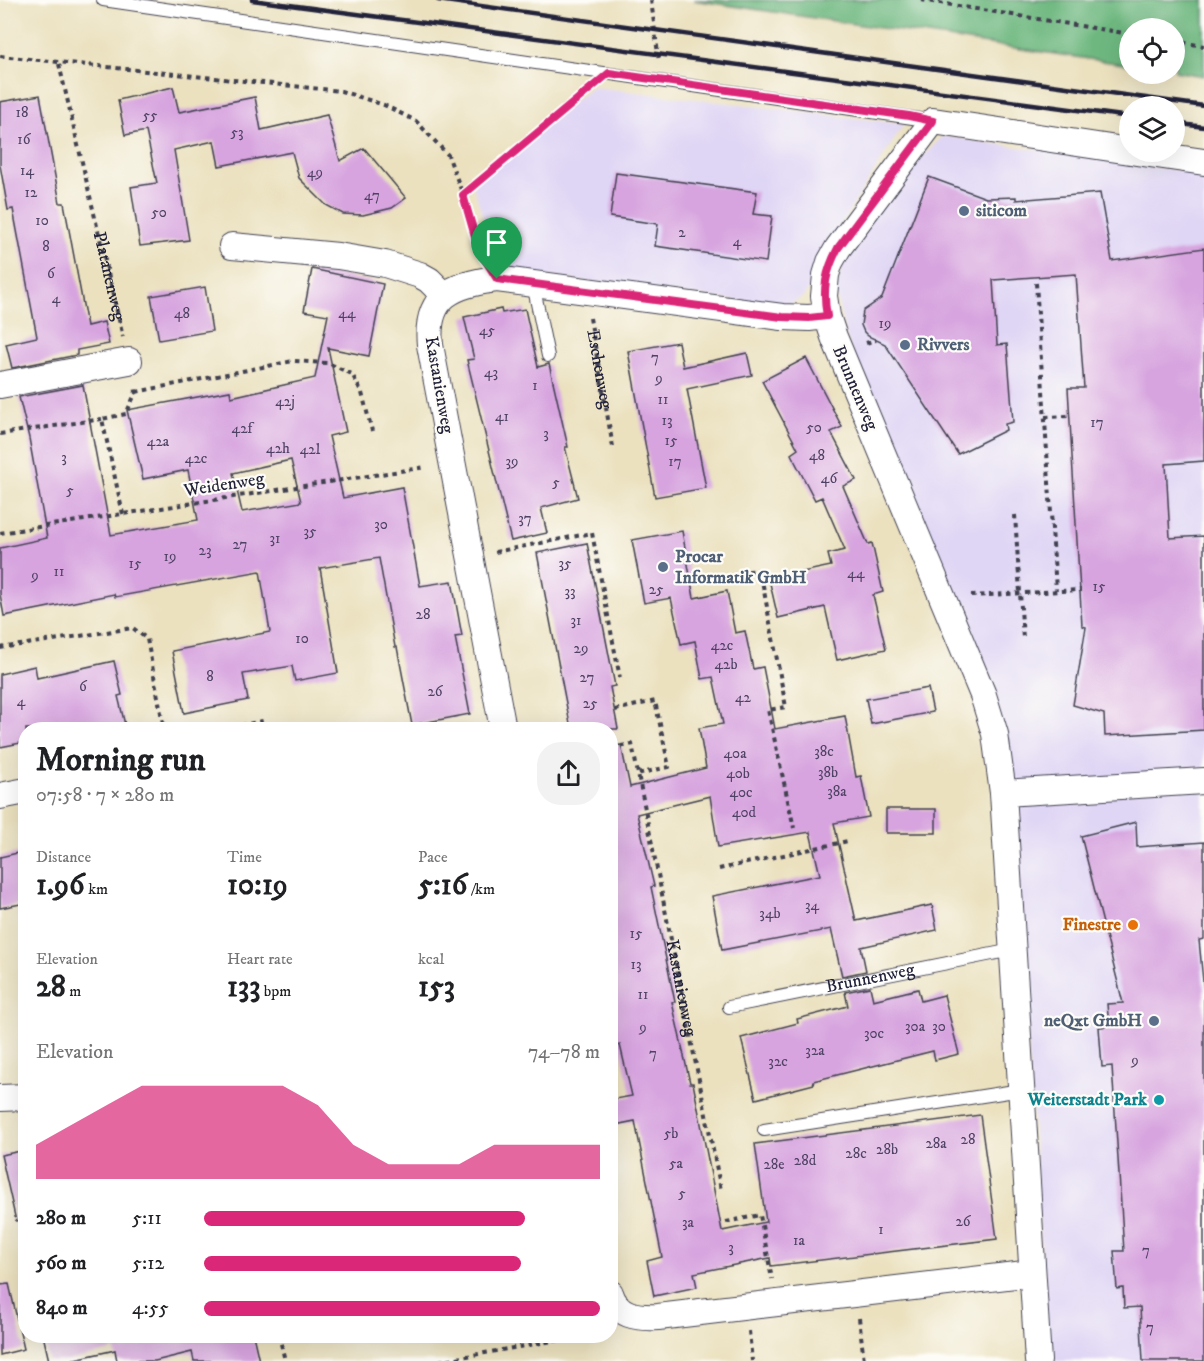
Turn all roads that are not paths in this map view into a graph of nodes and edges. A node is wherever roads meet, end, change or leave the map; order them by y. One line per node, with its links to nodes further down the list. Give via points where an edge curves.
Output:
1 (103, 0): 2 (lane)
2 (933, 121): 3 (street); 9 (street, Brunnenweg, via 830,262 824,285)
3 (1119, 149)
4 (1185, 159): 5 (street)
5 (1204, 162)
6 (232, 246): 8 (street, via 385,264 420,275)
7 (533, 284): 8 (street, via 497,279 467,284); 9 (street, via 782,317); 10 (lane)
8 (444, 295): 13 (street, Kastanienweg, via 433,310 429,333)
9 (827, 316): 16 (street, Brunnenweg, via 974,671 990,715)
10 (548, 356)
11 (129, 361): 12 (street)
12 (0, 385)
13 (502, 722)
14 (1204, 781): 16 (street)
15 (18, 792): 17 (street)
16 (1003, 793): 18 (street, Brunnenweg)
17 (0, 796)
18 (1012, 950): 19 (lane, Brunnenweg); 20 (street, Brunnenweg)
19 (729, 1007)
20 (1021, 1090): 23 (lane); 24 (street, Brunnenweg)
21 (18, 1097): 22 (street)
22 (0, 1098)
23 (764, 1130)
24 (1032, 1273): 25 (street, via 644,1318 623,1312); 26 (street, Brunnenweg)
25 (618, 1306)
26 (1038, 1361)

